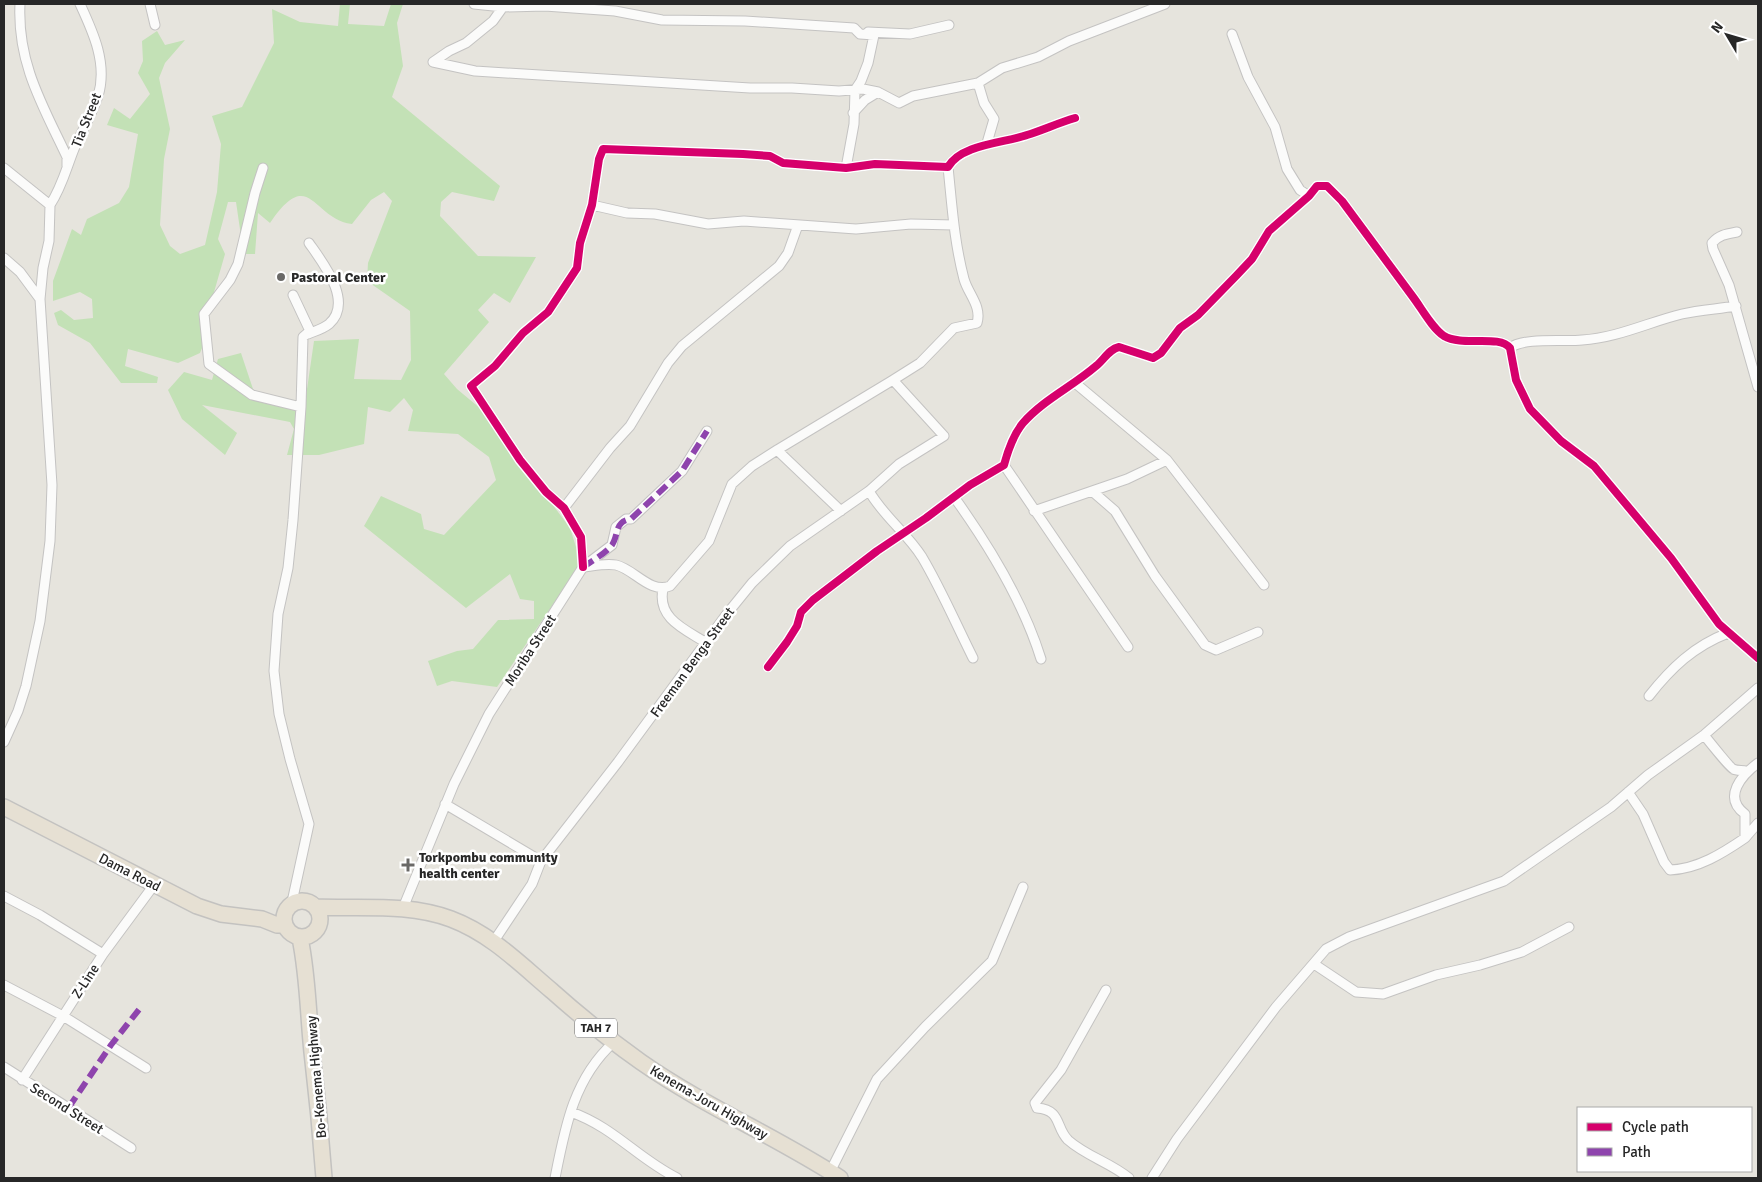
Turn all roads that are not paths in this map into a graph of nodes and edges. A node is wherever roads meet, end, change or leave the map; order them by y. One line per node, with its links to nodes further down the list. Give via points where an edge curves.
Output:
1 (20, 4): 22 (street, via 22,50 36,95 67,157)
2 (80, 4): 22 (street, Tia Street, via 93,31 102,78)
3 (150, 4): 8 (street)
4 (474, 4): 7 (street)
5 (1165, 4): 12 (street, via 1069,41 1038,57 1002,68)
6 (546, 5): 7 (street); 10 (street, via 615,11 662,20 806,24)
7 (503, 7): 13 (street, via 493,21 466,43 433,62 475,71 750,88)
8 (155, 25)
9 (949, 25): 10 (street, via 910,34)
10 (860, 31): 13 (street, via 860,34 874,35 868,63)
11 (1232, 34): 23 (street, via 1248,77 1275,127 1288,169 1300,190)
12 (978, 83): 14 (street, via 913,96 899,103); 17 (street, via 994,119)
13 (855, 90): 14 (street); 15 (street)
14 (878, 92): 15 (street)
15 (853, 113): 21 (street)
16 (1075, 118): 17 (street, via 1027,135)
17 (987, 143): 18 (street, via 952,160)
18 (948, 167): 21 (street, via 875,164); 27 (street)
19 (4, 168): 24 (street)
20 (263, 168): 39 (street, via 238,264 204,314 209,364 252,394)
21 (846, 168): 25 (street, via 783,163 770,156 603,149)
22 (67, 171): 24 (street, Tia Street)
23 (1309, 196): 35 (street, via 1317,186 1327,186 1334,192 1444,336 1468,342 1499,341); 37 (street, via 1269,231 1252,259 1198,315 1180,328 1161,353 1153,358 1113,348)
24 (50, 205): 32 (street, via 49,241)
25 (592, 205): 26 (street, via 708,224 744,221); 47 (street, via 580,243 577,268 566,286 548,312 471,386 520,460)
26 (798, 224): 27 (street, via 856,228); 47 (street, via 788,253 779,266 692,336 677,352 630,426)
27 (954, 225): 36 (street, via 955,244 978,313 977,322 954,328 920,363)
28 (1737, 232): 33 (street, via 1722,234 1712,243)
29 (309, 243): 34 (street, via 326,269 340,304 328,325)
30 (4, 258): 32 (street, via 20,272)
31 (293, 295): 34 (street, via 310,331)
32 (40, 299): 65 (street, via 52,485 50,541 40,621 28,676 18,711)
33 (1736, 306): 35 (street, via 1681,314 1646,327 1587,340 1525,343); 38 (street)
34 (303, 337): 39 (street)
35 (1510, 348): 55 (street, via 1516,380 1530,408 1561,442 1594,466)
36 (893, 380): 41 (street); 44 (street, Freeman Benga Street, via 944,436 899,464)
37 (1074, 382): 42 (street); 43 (street, via 1023,423 1008,448)
38 (1758, 387)
39 (301, 407): 78 (street, via 291,539 278,614 274,671 290,759 309,824)
40 (707, 431): 51 (street, Moriba Street, via 682,471 631,519 616,527 612,545)
41 (778, 450): 49 (street); 53 (street, via 752,466 732,484 709,541 670,586)
42 (1167, 460): 45 (street); 52 (street)
43 (1004, 465): 46 (street); 48 (street)
44 (869, 491): 49 (street, Freeman Benga Street); 50 (street, via 885,516)
45 (1092, 491): 48 (street); 54 (street, via 1115,511 1155,576 1206,645 1216,650)
46 (954, 497): 50 (street); 60 (street, via 1001,569 1028,623)
47 (564, 508): 51 (street, via 581,537)
48 (1034, 510): 57 (street)
49 (841, 511): 56 (street, Freeman Benga Street, via 790,546 768,566)
50 (904, 532): 58 (street, via 936,583); 61 (street, via 813,600 801,612 797,626)
51 (584, 567): 53 (street, via 614,565); 69 (street, Moriba Street, via 489,714)
52 (1264, 585)
53 (663, 589): 56 (street, via 661,600 671,621)
54 (1258, 632)
55 (1728, 633): 59 (street); 63 (street, via 1698,647 1670,671)
56 (705, 642): 73 (street, Freeman Benga Street)
57 (1128, 647)
58 (973, 658)
59 (1758, 658)
60 (1041, 659)
61 (768, 666)
62 (1758, 688): 64 (street)
63 (1649, 696)
64 (1704, 735): 67 (street, via 1729,766); 68 (street)
65 (4, 742)
66 (1758, 763): 67 (street)
67 (1746, 771): 72 (street, via 1734,793 1739,809 1746,814)
68 (1628, 792): 72 (street, via 1643,814 1670,870 1679,870 1714,857); 84 (street, via 1556,848 1504,881 1349,937 1326,949)
69 (445, 804): 73 (street); 77 (street, Moriba Street)
70 (4, 807): 74 (highway, Dama Road)
71 (1758, 823): 72 (street)
72 (1745, 838)
73 (541, 861): 82 (street, Freeman Benga Street, via 532,884)
74 (154, 885): 78 (highway, Dama Road, via 221,914 262,919); 83 (street, Z-Line)
75 (1023, 886): 94 (street, via 992,961 877,1079)
76 (4, 896): 83 (street)
77 (403, 908): 79 (highway, Kenema-Joru Highway / TAH 7, via 348,909); 82 (highway, Kenema-Joru Highway / TAH 7, via 450,919)
78 (288, 913): 79 (highway, via 303,901); 81 (highway, via 290,934)
79 (318, 914): 81 (highway, via 317,930)
80 (1570, 927): 84 (street, via 1522,952 1436,975 1383,994 1356,992)
81 (305, 937): 95 (highway, Bo-Kenema Highway)
82 (494, 941): 88 (highway, Kenema-Joru Highway / TAH 7)
83 (103, 954): 87 (street, Z-Line)
84 (1314, 964): 99 (street, via 1221,1080)
85 (4, 985): 87 (street)
86 (1106, 990): 98 (street, via 1060,1070 1035,1103 1038,1108 1054,1114 1067,1139)
87 (62, 1016): 90 (street); 91 (street, Z-Line)
88 (614, 1042): 92 (street, via 598,1056 586,1074); 94 (highway, Kenema-Joru Highway / TAH 7, via 684,1090)
89 (4, 1067): 91 (street, Second Street)
90 (146, 1068)
91 (22, 1080): 93 (street, Second Street)
92 (571, 1112): 96 (street); 97 (street, via 606,1127 642,1156)
93 (131, 1148)
94 (835, 1175)
95 (324, 1178)
96 (555, 1178)
97 (677, 1178)
98 (1129, 1178)
99 (1152, 1178)

